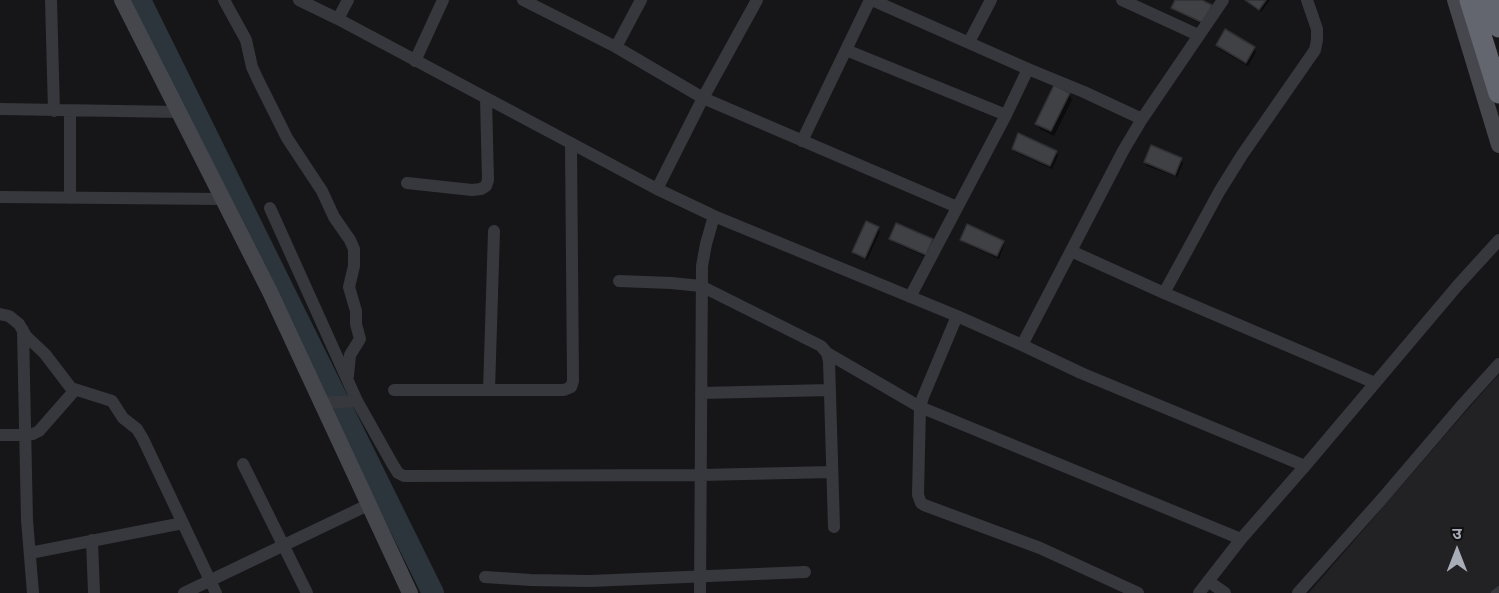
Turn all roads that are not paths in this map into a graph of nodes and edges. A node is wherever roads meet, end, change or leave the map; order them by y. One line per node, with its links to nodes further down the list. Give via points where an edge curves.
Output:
1 (51, 0): 30 (street)
2 (122, 0): 32 (street)
3 (224, 0): 59 (street, via 246,40 252,67 287,138 354,249 349,287 360,339 350,355)
4 (299, 0): 18 (street)
5 (348, 0): 18 (street)
6 (443, 0): 24 (street)
7 (525, 0): 22 (street)
8 (641, 0): 22 (street)
9 (757, 0): 27 (street)
10 (871, 0): 21 (street); 23 (street)
11 (990, 0): 21 (street)
12 (1122, 0): 20 (street)
13 (1223, 0): 20 (street)
14 (1307, 0): 51 (street, via 1317,29 1315,50 1219,192)
15 (1455, 0): 37 (street)
16 (1470, 0): 26 (highway)
17 (1491, 0): 19 (highway)
18 (338, 19): 24 (street)
19 (1499, 27)
20 (1198, 36): 34 (street)
21 (969, 42): 25 (street)
22 (616, 47): 27 (street)
23 (846, 50): 33 (street); 35 (street)
24 (415, 61): 28 (street)
25 (1028, 69): 33 (street); 34 (street)
26 (1499, 93)
27 (703, 98): 35 (street); 39 (street)
28 (486, 99): 36 (street); 38 (street, via 486,186 472,190)
29 (0, 109): 30 (street)
30 (54, 111): 31 (street)
31 (70, 111): 32 (street); 41 (street)
32 (179, 112): 42 (street)
33 (1006, 115): 43 (street)
34 (1142, 119): 48 (street)
35 (802, 141): 43 (street)
36 (571, 143): 39 (street); 63 (street, via 573,381 564,390)
37 (1499, 145)
38 (407, 183)
39 (657, 189): 45 (street)
40 (0, 197): 41 (street)
41 (70, 198): 42 (street)
42 (223, 199): 67 (street)
43 (957, 207): 52 (street)
44 (270, 208): 59 (street)
45 (714, 216): 50 (street); 52 (street)
46 (494, 231): 63 (street)
47 (1499, 240): 60 (street)
48 (1071, 251): 51 (street); 56 (street)
49 (619, 281): 50 (street)
50 (701, 286): 57 (street, via 821,346); 65 (street)
51 (1164, 293): 60 (street)
52 (910, 297): 54 (street)
53 (0, 314): 55 (street, via 15,319)
54 (957, 316): 56 (street); 68 (street)
55 (23, 330): 61 (street); 70 (street)
56 (1022, 345): 72 (street)
57 (827, 353): 64 (street); 68 (street)
58 (1499, 364): 98 (street)
59 (348, 380): 66 (street)
60 (1375, 383): 72 (street)
61 (75, 390): 70 (street, via 39,431); 76 (street, via 112,401 123,418 137,429)
62 (394, 390): 63 (street)
63 (489, 390)
64 (830, 390): 65 (street); 73 (street)
65 (701, 393): 74 (street)
66 (354, 401): 67 (street); 74 (street, via 398,473 404,476)
67 (326, 403): 75 (street)
68 (920, 407): 78 (street); 95 (street, via 921,503 1040,548)
69 (0, 435): 70 (street)
70 (25, 435): 81 (street)
71 (243, 464): 80 (street)
72 (1305, 466): 78 (street)
73 (832, 472): 74 (street); 77 (street)
74 (701, 475): 83 (street)
75 (369, 504): 80 (street); 93 (street)
76 (183, 523): 79 (street); 85 (street)
77 (834, 527)
78 (1241, 539): 86 (street)
79 (92, 540): 81 (street); 89 (street)
80 (284, 545): 85 (street); 92 (street)
81 (30, 553): 88 (street)
82 (806, 572): 83 (street)
83 (700, 575): 84 (street, via 590,581); 94 (street)
84 (485, 577)
85 (210, 580): 90 (street); 91 (street)
86 (1208, 581): 96 (street); 97 (street)
87 (1499, 589): 99 (lane)
88 (33, 593)
89 (94, 593)
90 (184, 593)
91 (216, 593)
92 (307, 593)
93 (410, 593)
94 (700, 593)
95 (1138, 593)
96 (1199, 593)
97 (1225, 593)
98 (1298, 593)
99 (1494, 593)

